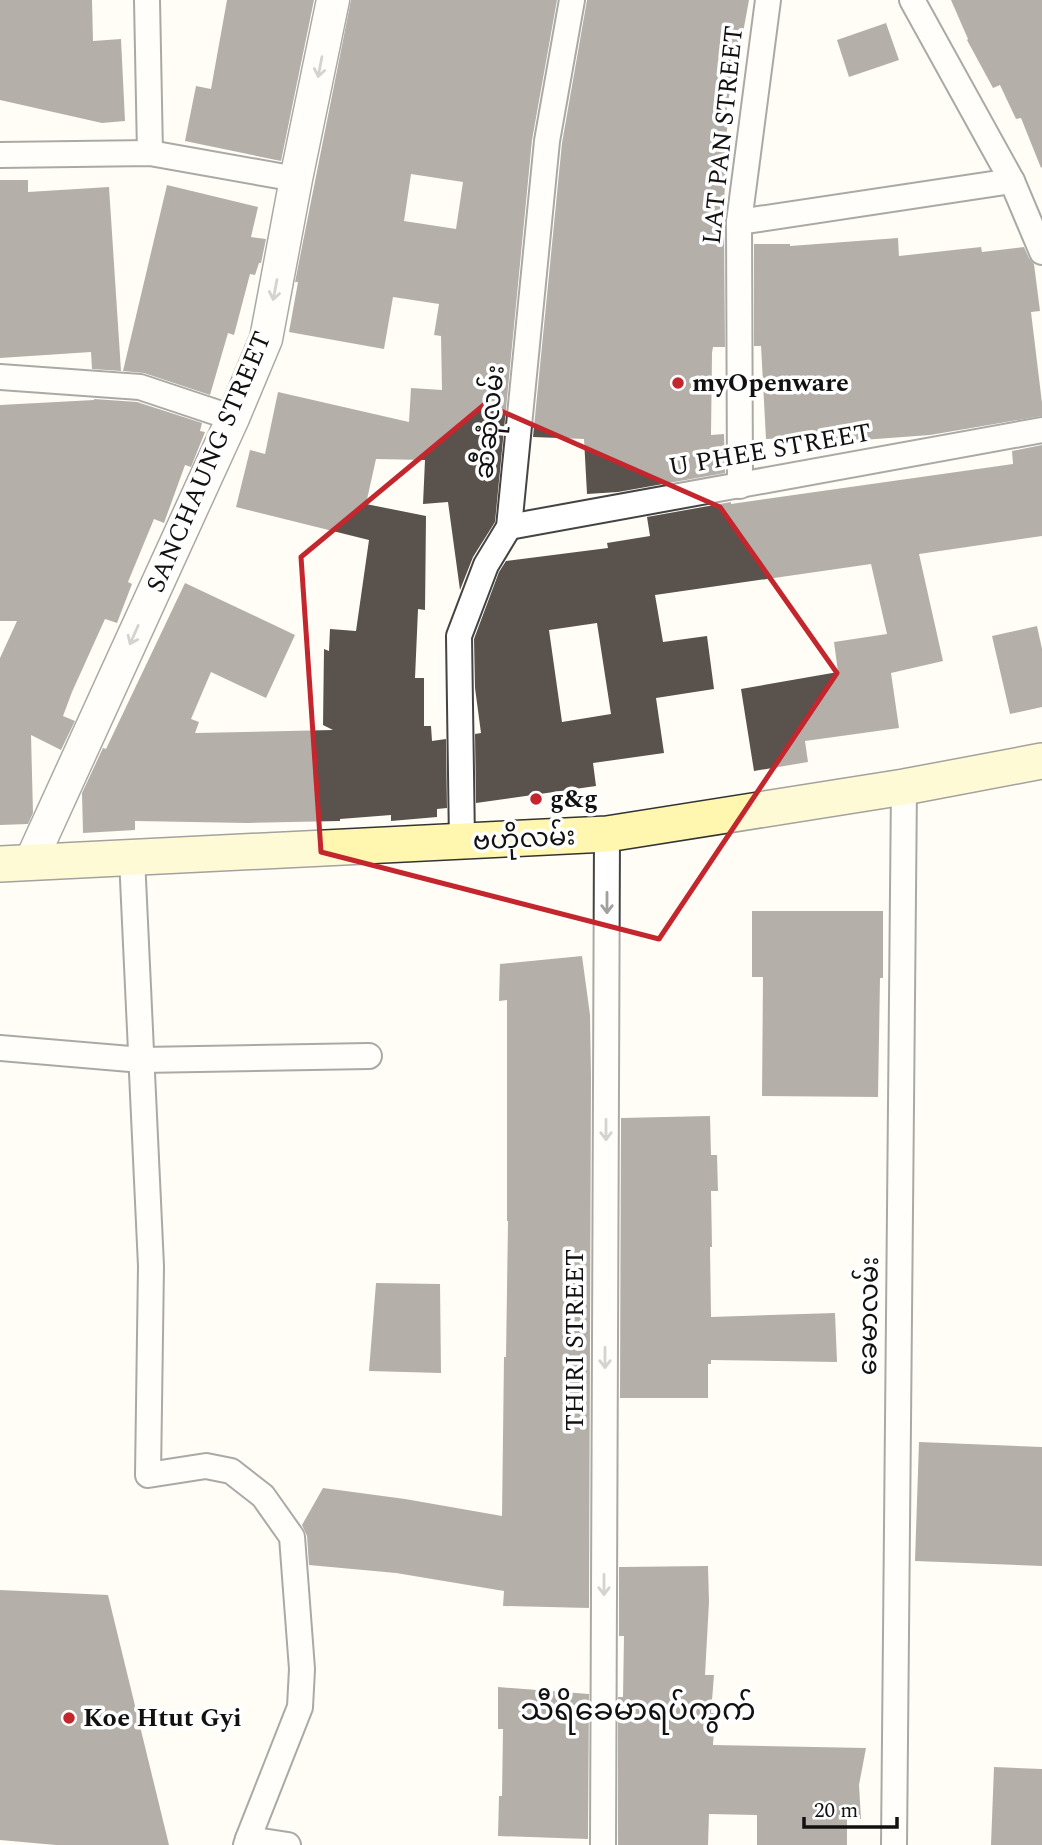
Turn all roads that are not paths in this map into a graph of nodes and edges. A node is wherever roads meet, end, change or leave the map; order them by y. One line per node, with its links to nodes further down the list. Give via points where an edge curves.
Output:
1 (147, 0): 6 (street)
2 (333, 0): 8 (street, SANCHAUNG STREET, one-way to 8)
3 (572, 0): 16 (street, ဆီဆုံလမ်း, via 547,141)
4 (768, 0): 10 (street, LAT PAN STREET)
5 (912, 0): 9 (street)
6 (150, 153): 7 (street); 8 (street)
7 (0, 155)
8 (296, 179): 13 (street, SANCHAUNG STREET, one-way to 13, via 266,339)
9 (1012, 181): 10 (street); 11 (street)
10 (739, 222): 15 (street, LAT PAN STREET)
11 (1042, 252)
12 (0, 377): 13 (street, via 140,387)
13 (233, 418): 22 (street, SANCHAUNG STREET, one-way to 22)
14 (1042, 430): 15 (street, U PHEE STREET)
15 (740, 486): 16 (street, U PHEE STREET)
16 (509, 527): 20 (street, ဆီဆုံလမ်း, via 486,565 459,636)
17 (1042, 761): 18 (main road, ဗဟိုလမ်း)
18 (904, 788): 19 (main road, ဗဟိုလမ်း); 29 (street, ခေမာလမ်း)
19 (607, 834): 20 (main road, ဗဟိုလမ်း); 28 (street, THIRI STREET, one-way to 28)
20 (462, 842): 21 (main road, ဗဟိုလမ်း)
21 (132, 858): 22 (main road, ဗဟိုလမ်း); 25 (street)
22 (15, 863)
23 (0, 1048): 25 (street)
24 (369, 1056): 25 (street)
25 (142, 1060): 26 (street, via 150,1266 148,1475 206,1466 231,1471 263,1496 292,1537 302,1669 300,1707)
26 (247, 1842): 27 (street)
27 (288, 1845)
28 (603, 1845)
29 (894, 1845)

